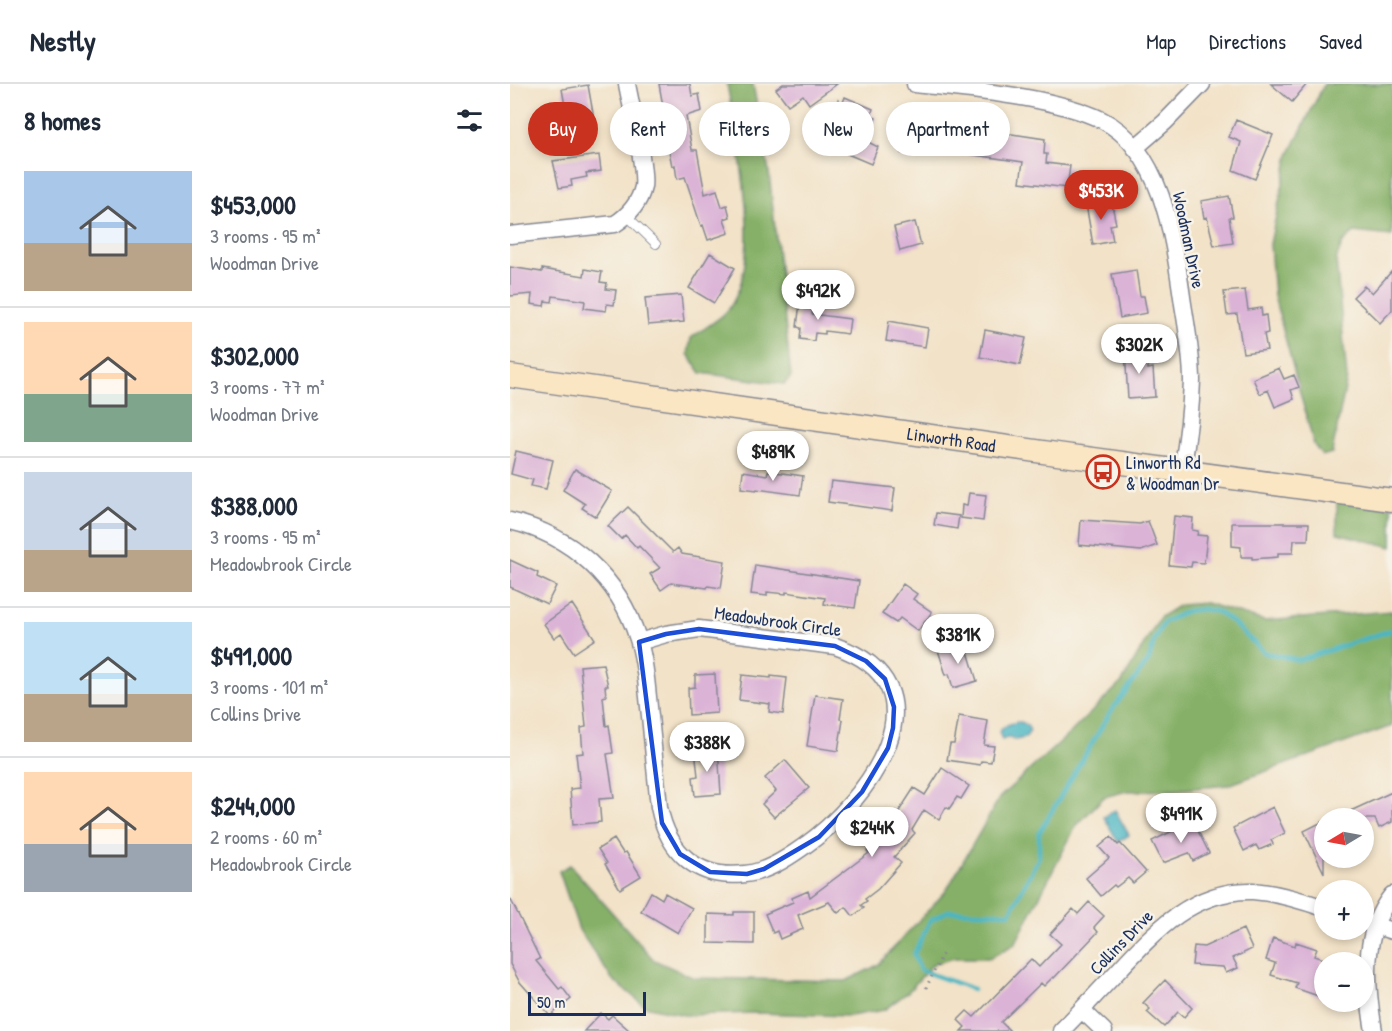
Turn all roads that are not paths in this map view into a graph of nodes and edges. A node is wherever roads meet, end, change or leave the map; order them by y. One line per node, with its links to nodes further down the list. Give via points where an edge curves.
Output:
1 (627, 84): 6 (street, via 643,186 637,204)
2 (915, 84): 4 (street, Woodman Drive)
3 (1202, 84): 5 (street)
4 (984, 88): 5 (street, Woodman Drive, via 1096,118)
5 (1135, 148): 10 (street, Woodman Drive, via 1162,199 1186,323 1192,378)
6 (627, 216): 7 (street, via 615,224); 8 (lane)
7 (510, 235)
8 (656, 244)
9 (510, 376): 10 (main road, Linworth Road)
10 (1182, 471): 11 (main road, Linworth Road)
11 (1392, 500)
12 (510, 521): 13 (street, Meadowbrook Circle, via 533,526 589,560 614,588)
13 (639, 642): 13 (street, Meadowbrook Circle, via 662,823 680,854 710,872 747,874 764,869 819,837 862,792 888,748 893,728 891,691 877,670 850,651 699,629 666,633)
14 (1392, 895): 16 (street)
15 (1314, 905): 20 (street, Collins Drive, via 1284,895 1251,891 1222,894 1195,903 1149,938)
16 (1374, 917)
17 (1374, 926): 18 (street)
18 (1392, 931)
19 (1369, 940): 23 (street, via 1368,996)
20 (1082, 1010): 21 (street, Collins Drive); 22 (street)
21 (1061, 1031)
22 (1104, 1031)
23 (1374, 1031)

